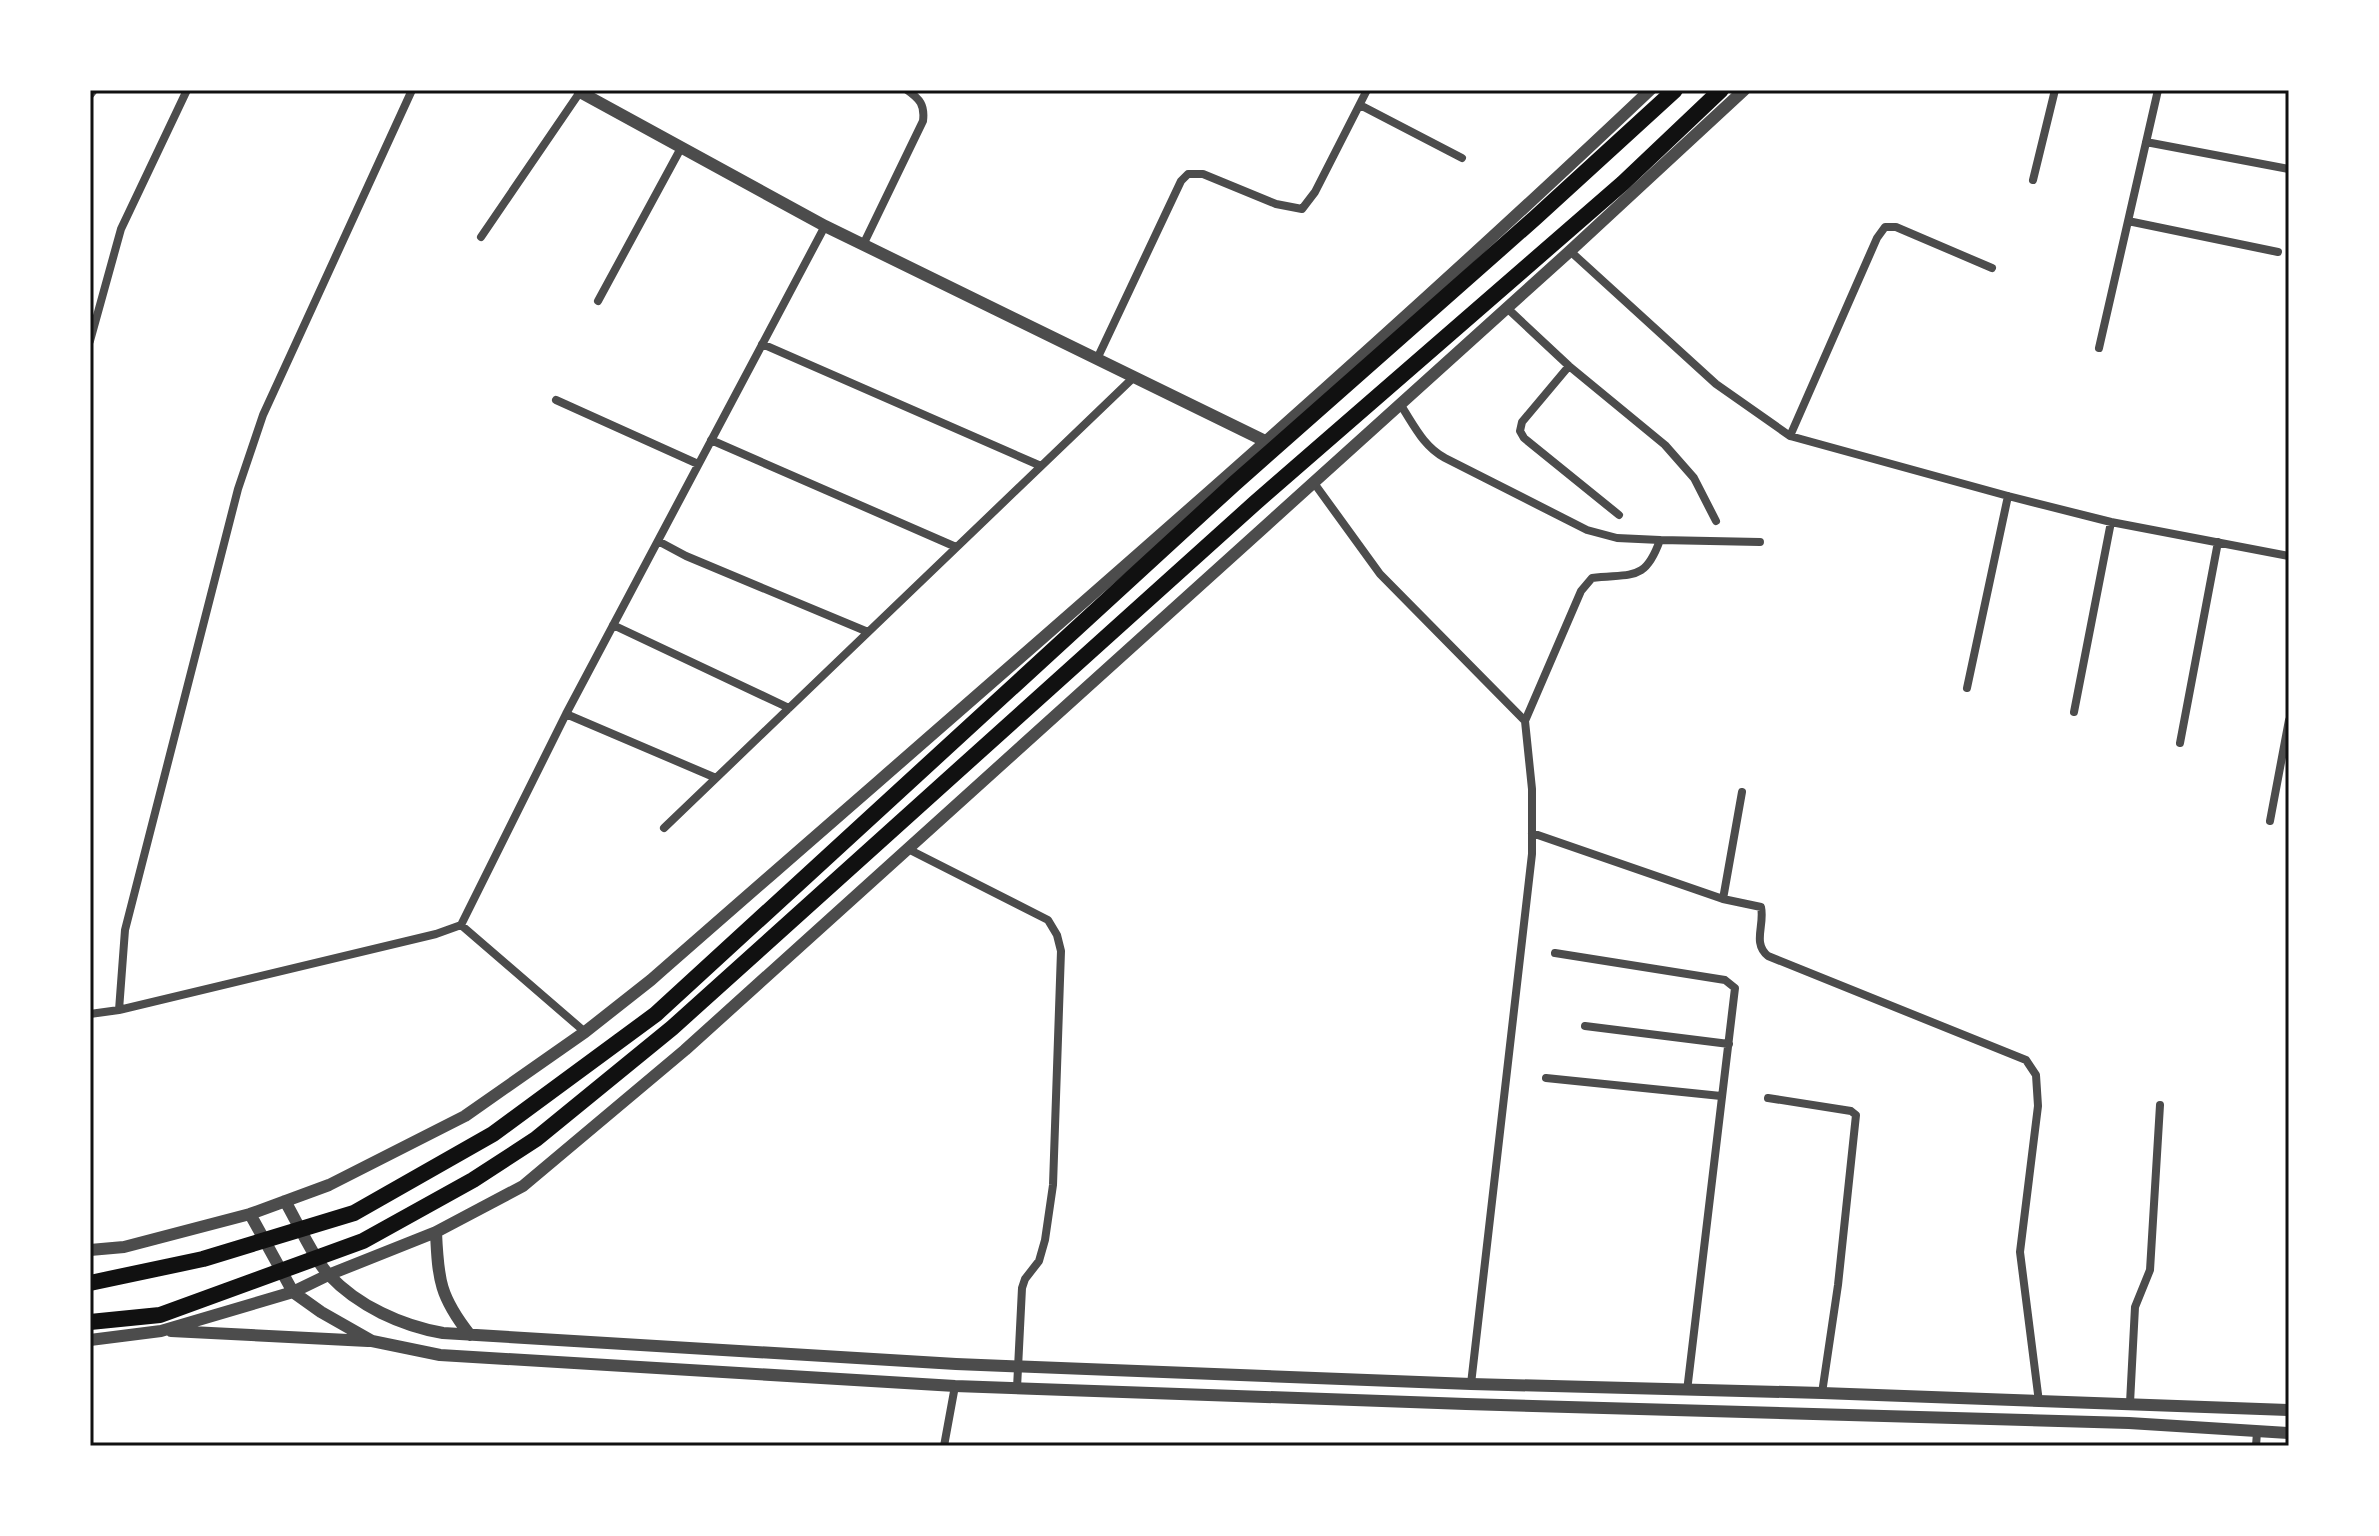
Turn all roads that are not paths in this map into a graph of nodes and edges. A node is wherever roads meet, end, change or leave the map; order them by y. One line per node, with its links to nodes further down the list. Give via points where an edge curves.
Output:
1 (187, 90): 27 (street, via 121,229)
2 (412, 90): 69 (street, via 263,415 238,489 125,930)
3 (907, 90): 21 (street, via 920,99 923,121)
4 (1367, 90): 12 (street)
5 (1650, 90): 37 (street)
6 (1675, 90): 83 (main road, via 1235,483 656,1014 493,1134 354,1213 203,1259)
7 (1721, 90): 85 (main road, via 1623,183 1255,503 672,1028 536,1139 363,1241 160,1315)
8 (1744, 90): 22 (street)
9 (2055, 90): 17 (street)
10 (2158, 90): 13 (street)
11 (579, 91): 14 (street); 20 (street)
12 (1360, 105): 15 (street); 30 (street, via 1302,209 1203,174 1188,174)
13 (2146, 142): 16 (street); 18 (street)
14 (681, 148): 19 (street); 25 (street)
15 (1462, 158)
16 (2289, 169)
17 (2033, 180)
18 (2128, 221): 23 (street); 29 (street)
19 (825, 226): 21 (street); 28 (street)
20 (481, 237)
21 (863, 245): 30 (street)
22 (1570, 251): 26 (street); 35 (street, via 1716,384)
23 (2278, 252)
24 (1992, 268): 35 (street, via 1885,227)
25 (598, 301)
26 (1507, 308): 31 (street); 34 (street)
27 (90, 341)
28 (762, 344): 36 (street); 39 (street)
29 (2099, 348)
30 (1097, 359): 32 (street)
31 (1569, 366): 42 (street, via 1520,431); 43 (street, via 1665,445 1694,478)
32 (1134, 377): 37 (street); 39 (street)
33 (556, 400): 38 (street)
34 (1400, 404): 40 (street); 45 (street, via 1431,450 1445,458 1587,530)
35 (1790, 436): 41 (street)
36 (711, 440): 38 (street); 49 (street)
37 (1265, 441): 72 (street, via 663,970)
38 (698, 464): 46 (street)
39 (1041, 466): 49 (street)
40 (1314, 483): 58 (street, via 1380,574); 65 (street)
41 (2008, 496): 44 (street); 53 (street)
42 (1619, 515)
43 (1716, 521)
44 (2111, 522): 48 (street); 55 (street)
45 (1660, 540): 47 (street); 58 (street, via 1646,569 1586,583)
46 (658, 541): 51 (street); 52 (street)
47 (1760, 542)
48 (2218, 542): 50 (street); 59 (street)
49 (956, 547): 52 (street)
50 (2289, 556)
51 (613, 625): 54 (street); 56 (street)
52 (868, 632): 54 (street)
53 (1967, 688)
54 (789, 708): 60 (street)
55 (2074, 712)
56 (566, 714): 60 (street); 67 (street)
57 (2289, 720): 62 (street)
58 (1525, 721): 64 (street)
59 (2180, 743)
60 (716, 778): 63 (street)
61 (1742, 792): 66 (street)
62 (2270, 821)
63 (664, 828)
64 (1532, 833): 66 (street); 91 (street)
65 (908, 849): 80 (street, via 685,1050 523,1186); 90 (street, via 1048,920 1061,951 1053,1185 1039,1261 1022,1288)
66 (1723, 899): 96 (street, via 1761,907 1759,944 1768,956 2026,1060 2036,1075 2038,1106 2020,1252)
67 (461, 925): 69 (street); 72 (street)
68 (1555, 953): 73 (street, via 1733,984)
69 (119, 1010): 70 (street)
70 (90, 1014)
71 (1585, 1026): 73 (street)
72 (585, 1032): 78 (street, via 465,1116 329,1185)
73 (1729, 1044): 75 (street)
74 (1546, 1078): 75 (street)
75 (1721, 1096): 94 (street)
76 (1768, 1098): 95 (street, via 1856,1115)
77 (2160, 1105): 97 (street, via 2150,1270 2135,1307)
78 (285, 1201): 79 (street); 82 (street)
79 (250, 1214): 81 (street, via 124,1247); 84 (street)
80 (436, 1232): 82 (street); 87 (street, via 444,1297)
81 (90, 1250)
82 (328, 1275): 84 (street); 87 (street, via 402,1324)
83 (90, 1283)
84 (293, 1292): 86 (street); 89 (street)
85 (90, 1322)
86 (161, 1331): 88 (street); 89 (street)
87 (470, 1335): 90 (street)
88 (90, 1340)
89 (372, 1341): 92 (street, via 440,1355)
90 (1018, 1366): 91 (street); 93 (street)
91 (1471, 1384): 94 (street)
92 (955, 1386): 93 (street); 101 (street)
93 (1017, 1388): 99 (street, via 2129,1423)
94 (1687, 1391): 95 (street)
95 (1822, 1393): 96 (street)
96 (2039, 1402): 97 (street)
97 (2130, 1403): 98 (street)
98 (2289, 1410)
99 (2257, 1432): 100 (street); 102 (street)
100 (2289, 1433)
101 (944, 1446)
102 (2256, 1446)

